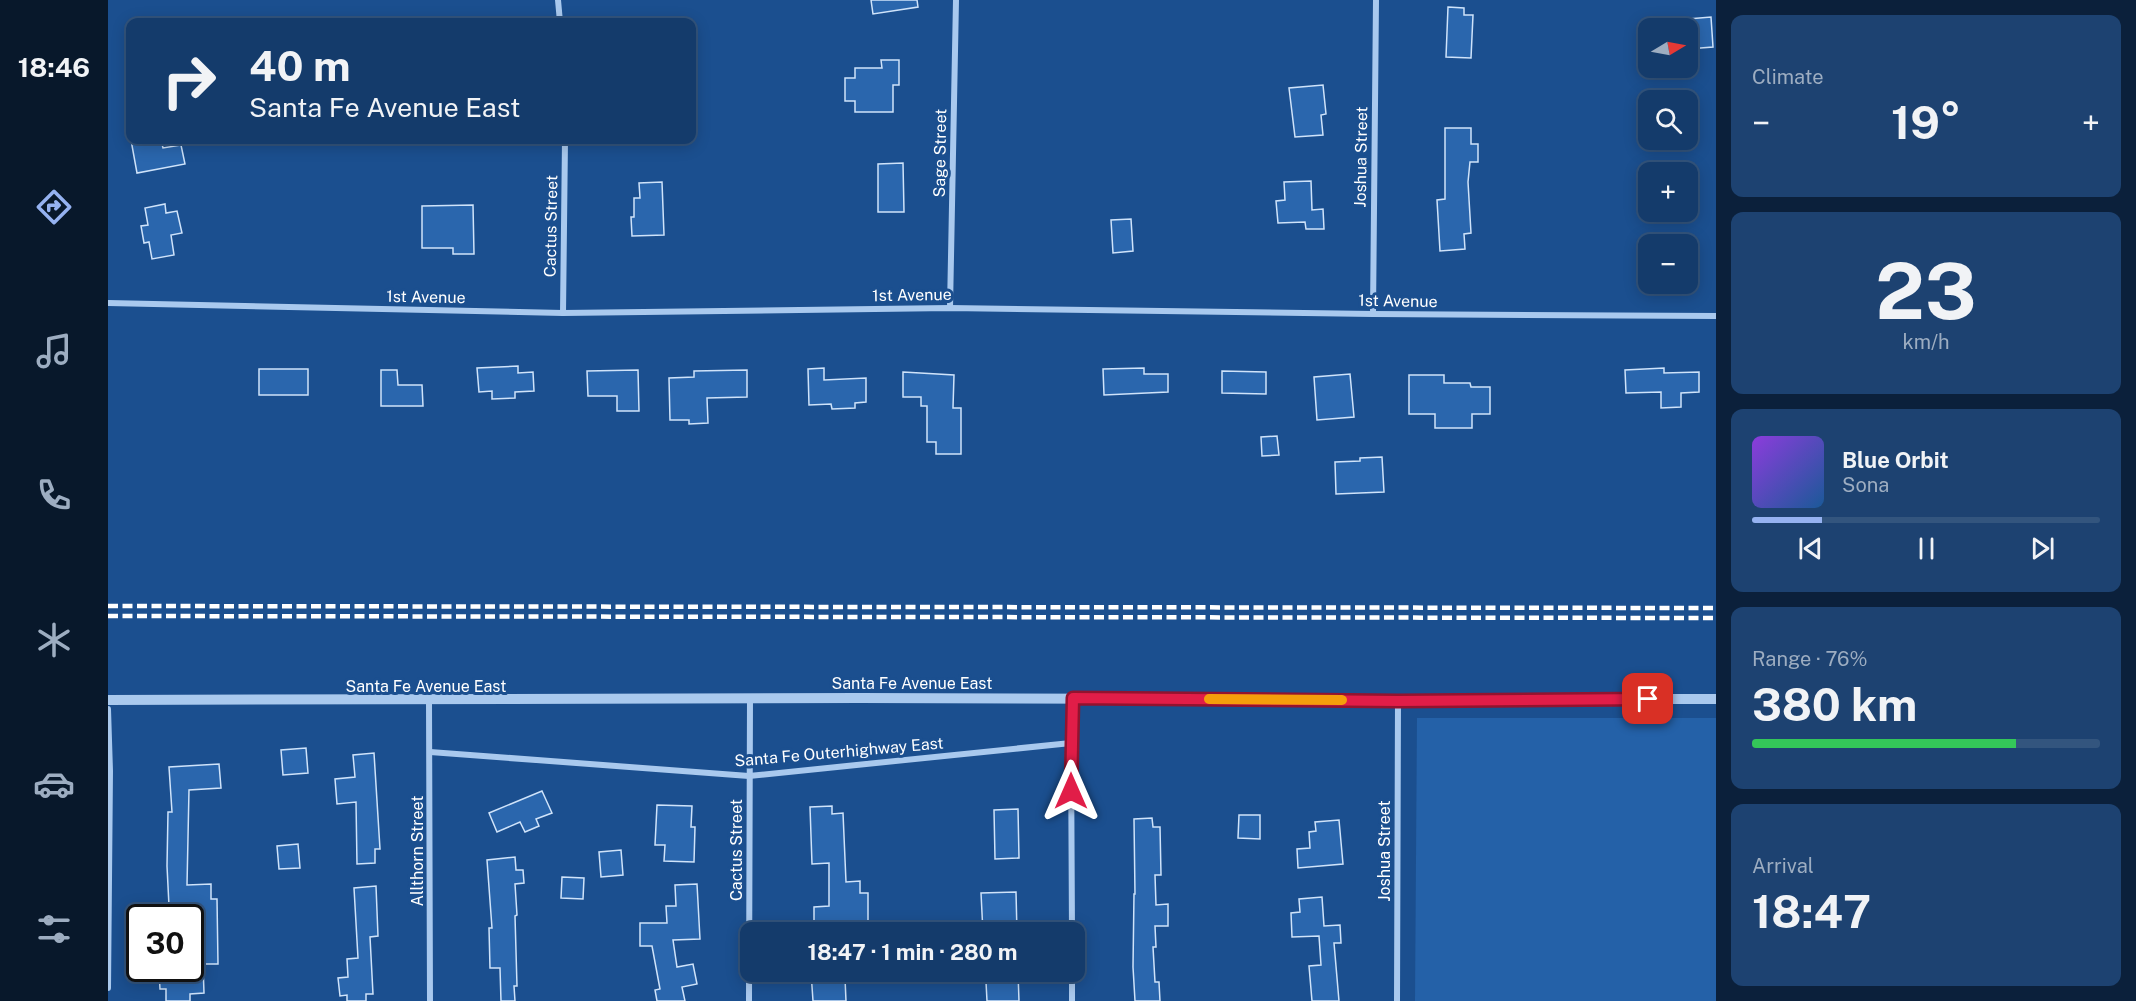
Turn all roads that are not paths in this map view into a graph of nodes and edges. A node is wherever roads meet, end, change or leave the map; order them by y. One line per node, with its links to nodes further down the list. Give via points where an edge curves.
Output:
1 (558, 0): 4 (street)
2 (956, 0): 7 (street, Sage Street)
3 (1376, 0): 9 (street, Joshua Street)
4 (560, 18)
5 (566, 144): 8 (street, Cactus Street)
6 (108, 303): 8 (street, 1st Avenue)
7 (951, 308): 8 (street, 1st Avenue); 9 (street, 1st Avenue)
8 (563, 313)
9 (1373, 314): 10 (street, 1st Avenue)
10 (1716, 316)
11 (750, 698): 12 (street, Santa Fe Avenue East); 15 (street, Santa Fe Avenue East); 21 (street, Cactus Street)
12 (1073, 698): 16 (street, Santa Fe Avenue East); 18 (street)
13 (1716, 699): 16 (street, Santa Fe Avenue East)
14 (108, 700): 15 (street, Santa Fe Avenue East)
15 (429, 701): 19 (street, Allthorn Street)
16 (1398, 701): 28 (street, Joshua Street)
17 (108, 709): 20 (street)
18 (1071, 743): 21 (street, Santa Fe Outerhighway East); 22 (street)
19 (430, 752): 21 (street, Santa Fe Outerhighway East); 25 (street, Allthorn Street)
20 (109, 771): 24 (street)
21 (749, 776): 26 (street, Cactus Street)
22 (1072, 922)
23 (1072, 982): 27 (street)
24 (108, 988)
25 (430, 1001)
26 (749, 1001)
27 (1072, 1001)
28 (1397, 1001)

